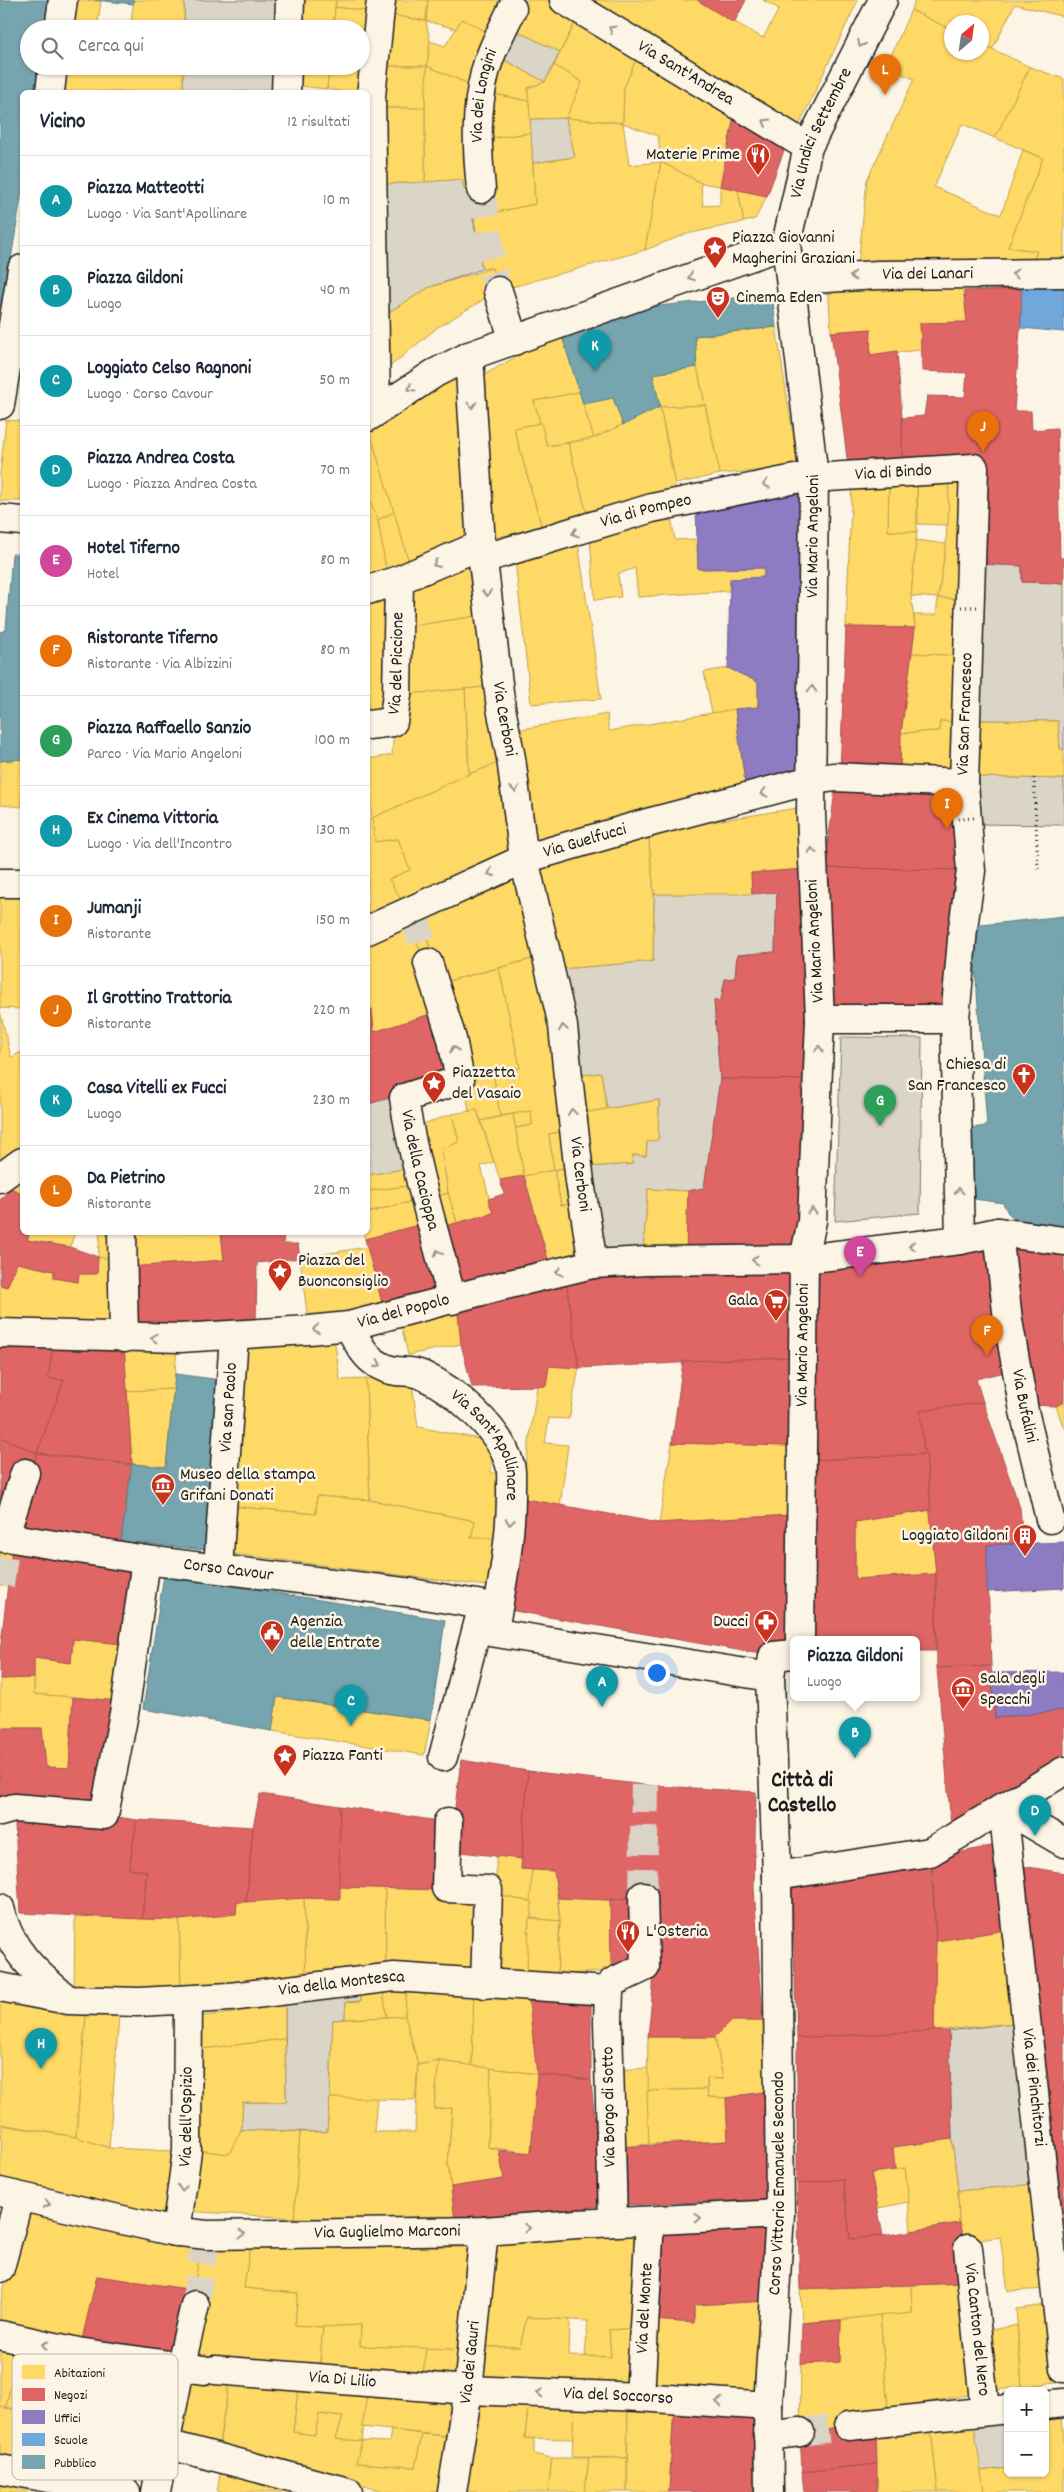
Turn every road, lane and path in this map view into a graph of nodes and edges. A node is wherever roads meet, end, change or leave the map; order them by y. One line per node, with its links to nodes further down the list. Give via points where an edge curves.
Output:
1 (63, 0): 7 (street)
2 (290, 0): 8 (street)
3 (380, 0): 23 (street, via 371,96)
4 (882, 0): 13 (street, Via Undici Settembre, one-way to 13)
5 (576, 3): 13 (street, Via Sant'Andrea, one-way to 5)
6 (512, 9): 14 (street, Via dei Longini, via 485,72 478,109)
7 (60, 20)
8 (289, 20)
9 (52, 75): 11 (street)
10 (287, 75): 12 (street)
11 (50, 90)
12 (286, 90)
13 (808, 147): 15 (street, Via Undici Settembre)
14 (481, 189)
15 (786, 244): 17 (street, Via Mario Angeloni); 20 (street, one-way to 20)
16 (1064, 273): 17 (street, Via dei Lanari, one-way to 17)
17 (792, 280): 25 (street, Via Mario Angeloni)
18 (20, 281): 22 (street)
19 (498, 291): 20 (street)
20 (514, 340): 21 (street)
21 (470, 356): 23 (street, one-way to 23, via 435,373); 28 (street, Via Cerboni, one-way to 28)
22 (0, 405)
23 (372, 413)
24 (974, 468): 25 (street, Via di Bindo); 36 (street, Via San Francesco)
25 (814, 477): 28 (street, Via di Pompeo, one-way to 28, via 652,508); 35 (street, Via Mario Angeloni, one-way to 25)
26 (0, 519): 27 (street)
27 (20, 522)
28 (482, 552): 29 (street, Via di Pompeo, one-way to 29); 39 (street, Via Cerboni, one-way to 39)
29 (399, 580): 30 (street, Via di Pompeo); 33 (street, Via del Piccione, via 397,695 393,722)
30 (370, 589)
31 (961, 607): 32 (path, bridge)
32 (979, 607)
33 (370, 725)
34 (1034, 778): 40 (path)
35 (811, 780): 36 (street, Via Guelfucci, via 835,777); 39 (street, Via Guelfucci, one-way to 39); 45 (street, Via Mario Angeloni, one-way to 35)
36 (964, 783): 46 (street, Via San Francesco, via 971,870)
37 (975, 818): 38 (path, bridge)
38 (958, 819)
39 (524, 859): 43 (street, Via Guelfucci, one-way to 43); 54 (street, Via Cerboni, one-way to 39, via 580,1182 563,1026)
40 (1038, 869)
41 (20, 883): 42 (street)
42 (0, 884)
43 (370, 929)
44 (428, 963): 55 (street, Via della Cacioppa, one-way to 44, via 431,1230 404,1098 460,1080 452,1039)
45 (820, 1019): 46 (street); 53 (street, Via Mario Angeloni, one-way to 45, via 812,1221)
46 (955, 1019): 51 (street, Via San Francesco, one-way to 46)
47 (20, 1163): 48 (street)
48 (0, 1178)
49 (998, 1232): 51 (street, Via del Popolo); 52 (street, Via del Popolo); 61 (street, Via Bufalini, via 1008,1320 1024,1411)
50 (122, 1235): 59 (street)
51 (960, 1240): 53 (street, Via del Popolo, one-way to 53)
52 (1064, 1241)
53 (804, 1259): 54 (street, Via del Popolo, one-way to 54); 66 (street, Via Mario Angeloni)
54 (594, 1264): 55 (street, Via del Popolo, one-way to 55, via 497,1286)
55 (452, 1300): 56 (street, Via del Popolo)
56 (349, 1326): 58 (street, Via del Popolo, one-way to 58); 65 (street, Via Sant'Apollinare, one-way to 65, via 358,1346 372,1362 395,1371 414,1372 462,1400 495,1435 510,1466 511,1519)
57 (0, 1332): 59 (street, Via del Popolo)
58 (234, 1336): 59 (street, Via del Popolo, one-way to 59); 64 (street, Via san Paolo)
59 (124, 1338)
60 (25, 1473): 62 (street)
61 (1050, 1519)
62 (4, 1540): 63 (street, Corso Cavour)
63 (146, 1560): 64 (street, Corso Cavour); 72 (street, via 104,1815 14,1808)
64 (218, 1568): 65 (street, Corso Cavour, via 458,1600 483,1606)
65 (486, 1630): 68 (street); 69 (street)
66 (800, 1636)
67 (790, 1654): 68 (street, Corso Vittorio Emanuele Secondo, via 773,1656)
68 (770, 1677): 75 (street, Corso Vittorio Emanuele Secondo)
69 (443, 1757)
70 (1064, 1771): 71 (street)
71 (1003, 1806): 74 (street); 75 (street, via 930,1852); 95 (street, Via dei Pinchitorzi)
72 (0, 1812)
73 (448, 1822): 78 (street, via 446,1888 488,1890)
74 (1064, 1843)
75 (777, 1876): 84 (street, Corso Vittorio Emanuele Secondo)
76 (643, 1896): 80 (street, via 645,1967 613,1982)
77 (0, 1908): 81 (street, via 4,1926 28,1966)
78 (485, 1984): 80 (street, Via della Montesca); 82 (street, Via della Montesca, via 394,1977)
79 (0, 1987): 81 (street, Via della Montesca)
80 (609, 1991): 86 (street, Via Borgo di Sotto)
81 (71, 2000): 82 (street, Via della Montesca)
82 (188, 2000): 88 (street, Via dell'Ospizio, one-way to 88, via 187,2151)
83 (9, 2195): 88 (street, Via Guglielmo Marconi, one-way to 88); 90 (street)
84 (780, 2214): 85 (street, Via Guglielmo Marconi, one-way to 84); 101 (street, Corso Vittorio Emanuele Secondo)
85 (650, 2221): 86 (street, Via Guglielmo Marconi); 98 (street, Via del Monte)
86 (613, 2222): 87 (street, Via Guglielmo Marconi, one-way to 86)
87 (484, 2231): 88 (street, Via Guglielmo Marconi, one-way to 87, via 206,2240); 97 (street, Via dei Gauri)
88 (176, 2232)
89 (968, 2248): 102 (street, Via Canton del Nero)
90 (0, 2268)
91 (195, 2305): 96 (street)
92 (0, 2335): 93 (street, Via Di Lilio, one-way to 92)
93 (92, 2354)
94 (178, 2366): 96 (street, Via Di Lilio, one-way to 94)
95 (1064, 2368)
96 (199, 2369): 97 (street, Via Di Lilio); 103 (street)
97 (468, 2390): 98 (street, Via del Soccorso, one-way to 97); 111 (street, Via dei Gauri)
98 (640, 2397): 101 (street, Via del Soccorso, one-way to 98)
99 (1064, 2403): 100 (street)
100 (1049, 2405)
101 (768, 2406): 106 (street, Corso Vittorio Emanuele Secondo)
102 (997, 2410): 104 (street)
103 (178, 2417)
104 (849, 2426)
105 (800, 2432): 106 (street)
106 (768, 2436): 112 (street, Corso Vittorio Emanuele Secondo)
107 (178, 2447): 110 (street)
108 (60, 2480): 109 (street)
109 (126, 2492)
110 (348, 2492)
111 (452, 2492)
112 (769, 2492)

